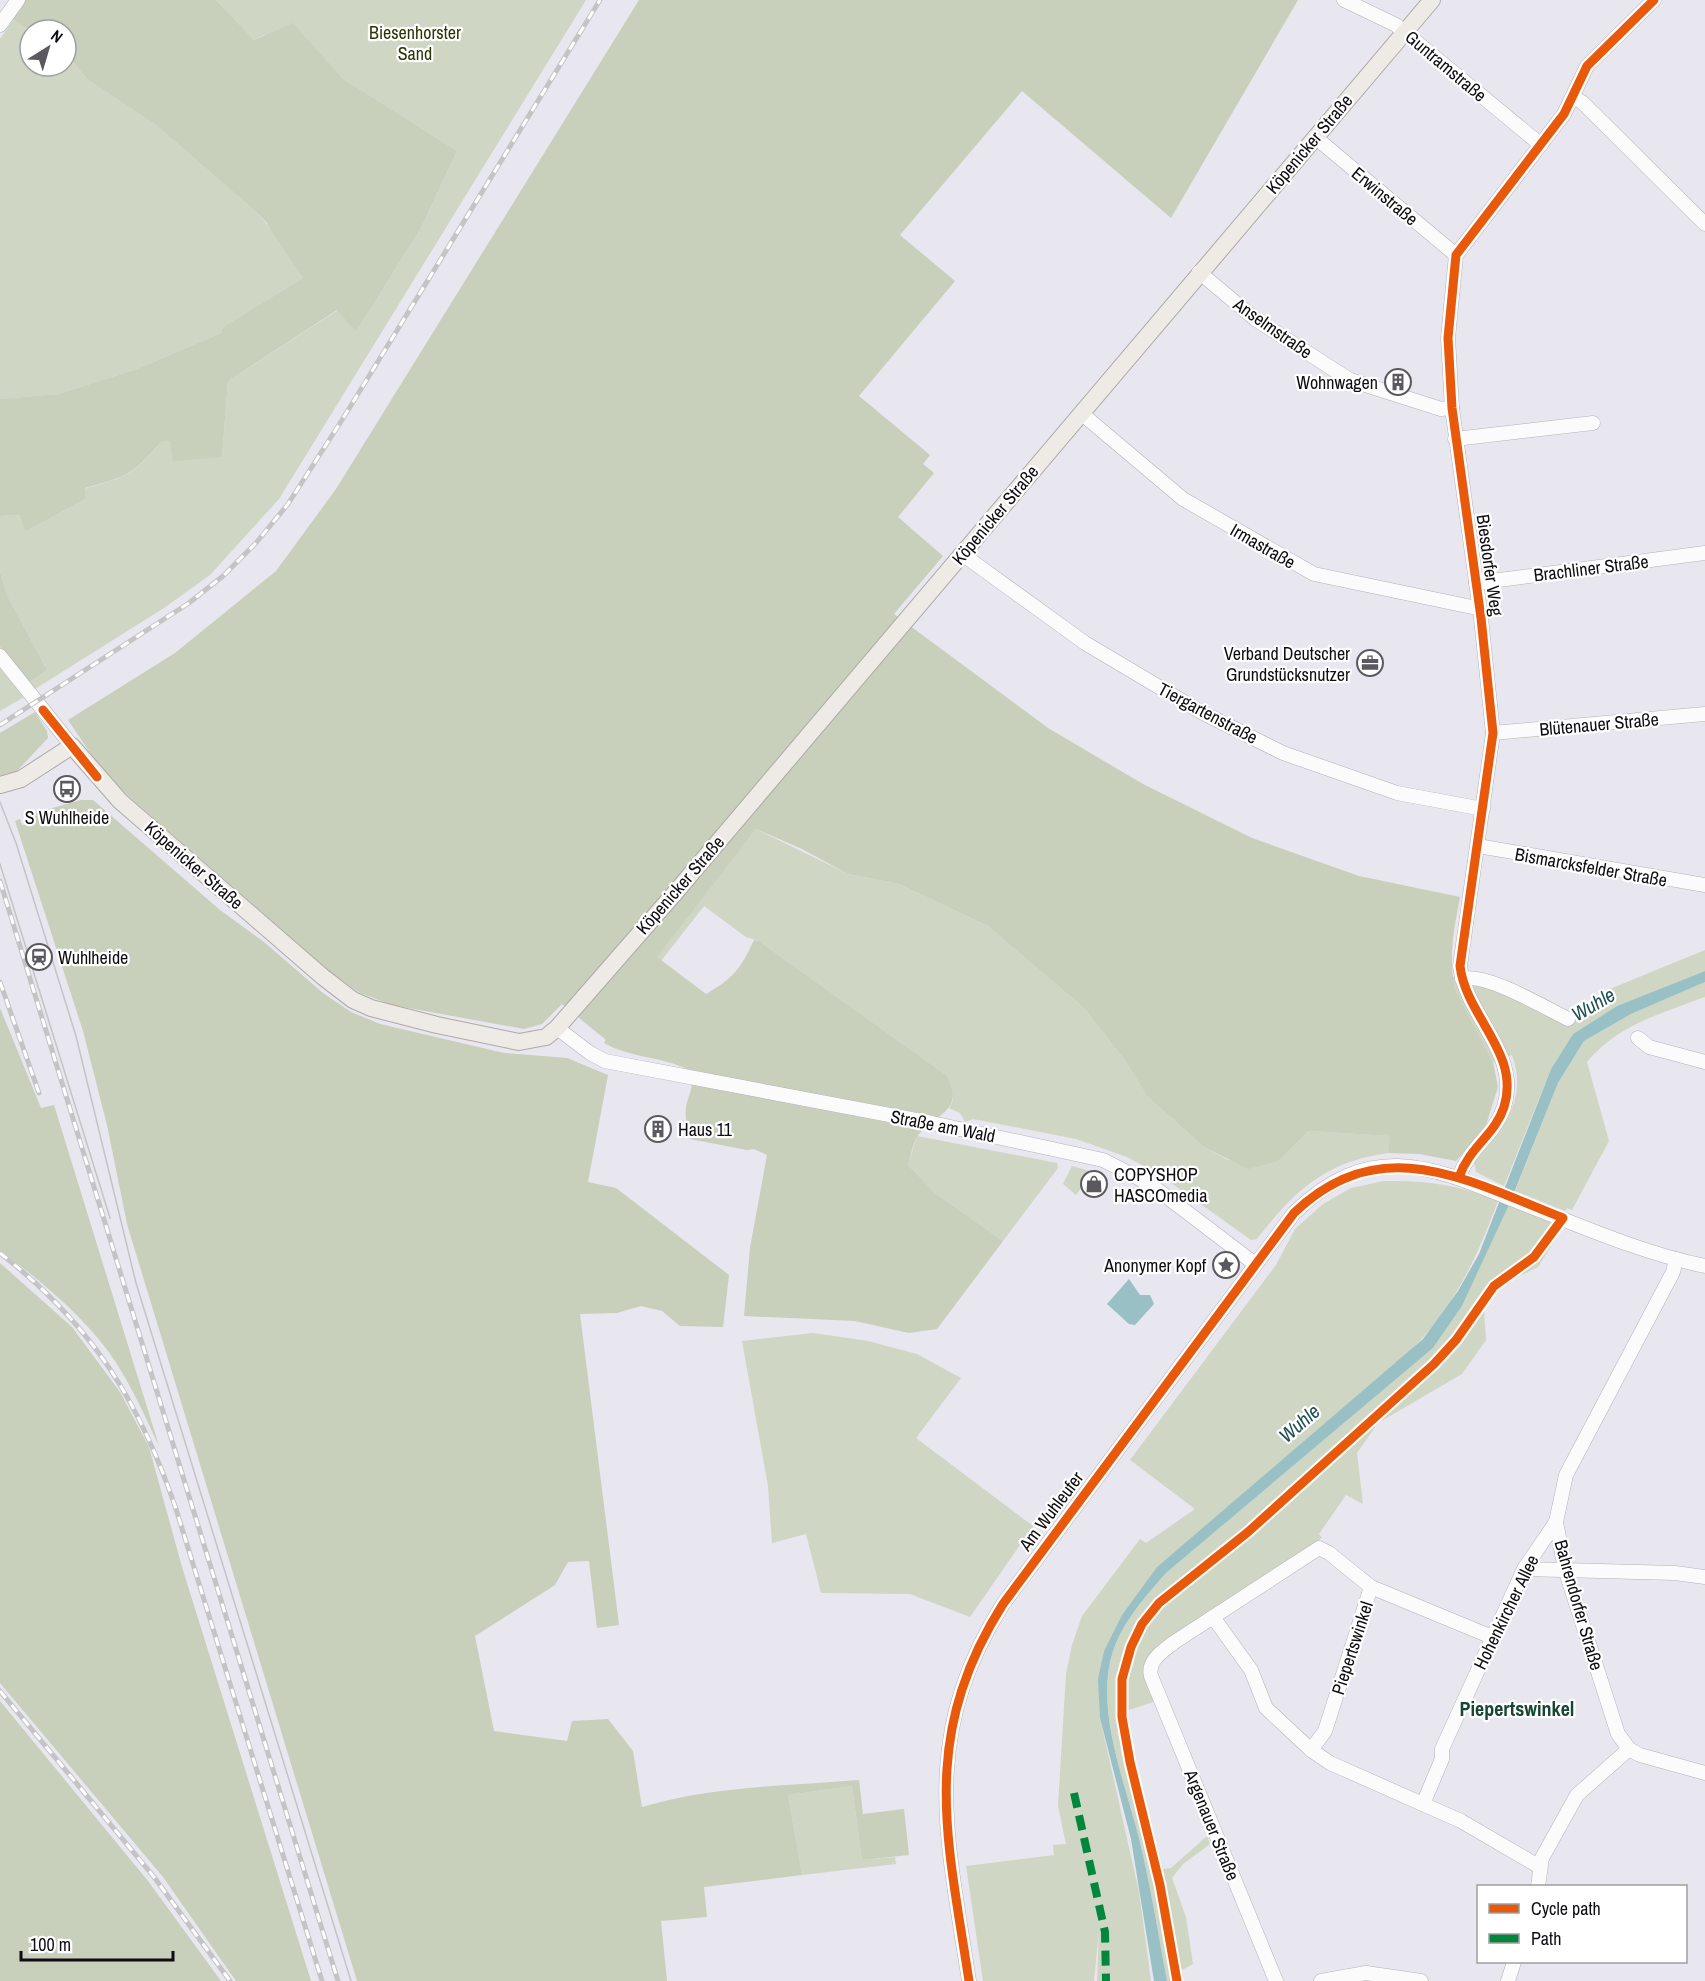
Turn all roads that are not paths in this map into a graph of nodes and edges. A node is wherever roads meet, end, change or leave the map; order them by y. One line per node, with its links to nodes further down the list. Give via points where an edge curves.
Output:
1 (18, 0): 5 (street)
2 (1344, 0): 6 (street, Guntramstraße)
3 (1432, 0): 6 (main road, Köpenicker Straße)
4 (1654, 0): 7 (street, via 1587,66)
5 (0, 25)
6 (1405, 32): 8 (main road, Köpenicker Straße); 9 (street, Guntramstraße)
7 (1573, 97): 9 (street); 10 (street)
8 (1315, 137): 11 (street, Erwinstraße); 12 (main road, Köpenicker Straße)
9 (1541, 145): 11 (street)
10 (1705, 224)
11 (1456, 255): 13 (street, Biesdorfer Weg, via 1448,338)
12 (1199, 272): 13 (street, Anselmstraße, via 1255,318 1350,380 1440,409); 14 (main road, Köpenicker Straße)
13 (1452, 408): 16 (street, Biesdorfer Weg)
14 (1081, 413): 18 (main road, Köpenicker Straße); 20 (street, Irmastraße, via 1183,499 1314,574)
15 (1593, 423): 16 (street)
16 (1455, 439): 19 (street, Biesdorfer Weg)
17 (1705, 553): 19 (street, Brachliner Straße)
18 (962, 554): 26 (street, Tiergartenstraße, via 1085,643 1202,712 1273,748 1388,790); 31 (main road, Köpenicker Straße)
19 (1476, 583): 20 (street, Biesdorfer Weg)
20 (1479, 606): 23 (street, Biesdorfer Weg)
21 (0, 656): 24 (street)
22 (1705, 714): 23 (street, Blütenauer Straße)
23 (1493, 733): 26 (street, Biesdorfer Weg)
24 (72, 746): 25 (main road, via 21,779); 31 (main road, Köpenicker Straße, via 120,801 353,1000 388,1014 519,1042 546,1037)
25 (1, 785)
26 (1483, 809): 27 (street, Biesdorfer Weg)
27 (1478, 846): 28 (street, Bismarcksfelder Straße); 29 (street, Biesdorfer Weg, via 1461,955)
28 (1705, 885)
29 (1462, 979): 30 (street, via 1476,978); 34 (street, Biesdorfer Weg, via 1500,1052 1508,1088 1493,1129 1471,1151)
30 (1568, 1019)
31 (557, 1028): 36 (street, Straße am Wald, via 600,1059 1103,1160 1150,1184)
32 (1638, 1038): 33 (street, via 1649,1047)
33 (1705, 1062)
34 (1459, 1177): 35 (street, Am Wuhleufer, via 1630,1245); 36 (street, Am Wuhleufer, via 1430,1169 1390,1166 1357,1173 1322,1189 1294,1213)
35 (1676, 1259): 37 (street, Am Wuhleufer); 38 (street, Bahrendorfer Straße, via 1673,1272 1566,1475)
36 (1255, 1264): 53 (street, Am Wuhleufer, via 1003,1604 970,1665 954,1712 944,1793)
37 (1705, 1266)
38 (1556, 1521): 39 (street, Hohenkircher Allee); 40 (street, Bahrendorfer Straße)
39 (1524, 1569): 40 (street); 44 (street, Hohenkircher Allee)
40 (1565, 1569): 41 (street); 46 (street, Bahrendorfer Straße, via 1618,1734)
41 (1705, 1577)
42 (1371, 1587): 43 (street, Piepertswinkel, via 1319,1548); 44 (street); 47 (street, Piepertswinkel, via 1325,1731)
43 (1214, 1617): 45 (street, Piepertswinkel, via 1164,1650); 47 (street, via 1251,1670 1266,1708)
44 (1492, 1637): 49 (street, Hohenkircher Allee, via 1442,1749 1442,1759)
45 (1149, 1670): 54 (street, Argenauer Straße)
46 (1629, 1749): 48 (street); 50 (street, via 1577,1795)
47 (1311, 1750): 49 (street, via 1330,1763)
48 (1705, 1773)
49 (1423, 1804): 50 (street, via 1461,1821)
50 (1540, 1868): 51 (street)
51 (1538, 1885)
52 (1514, 1963): 57 (street)
53 (969, 1981)
54 (1276, 1981)
55 (1321, 1981): 56 (street, via 1366,1973)
56 (1421, 1981)
57 (1508, 1981)

